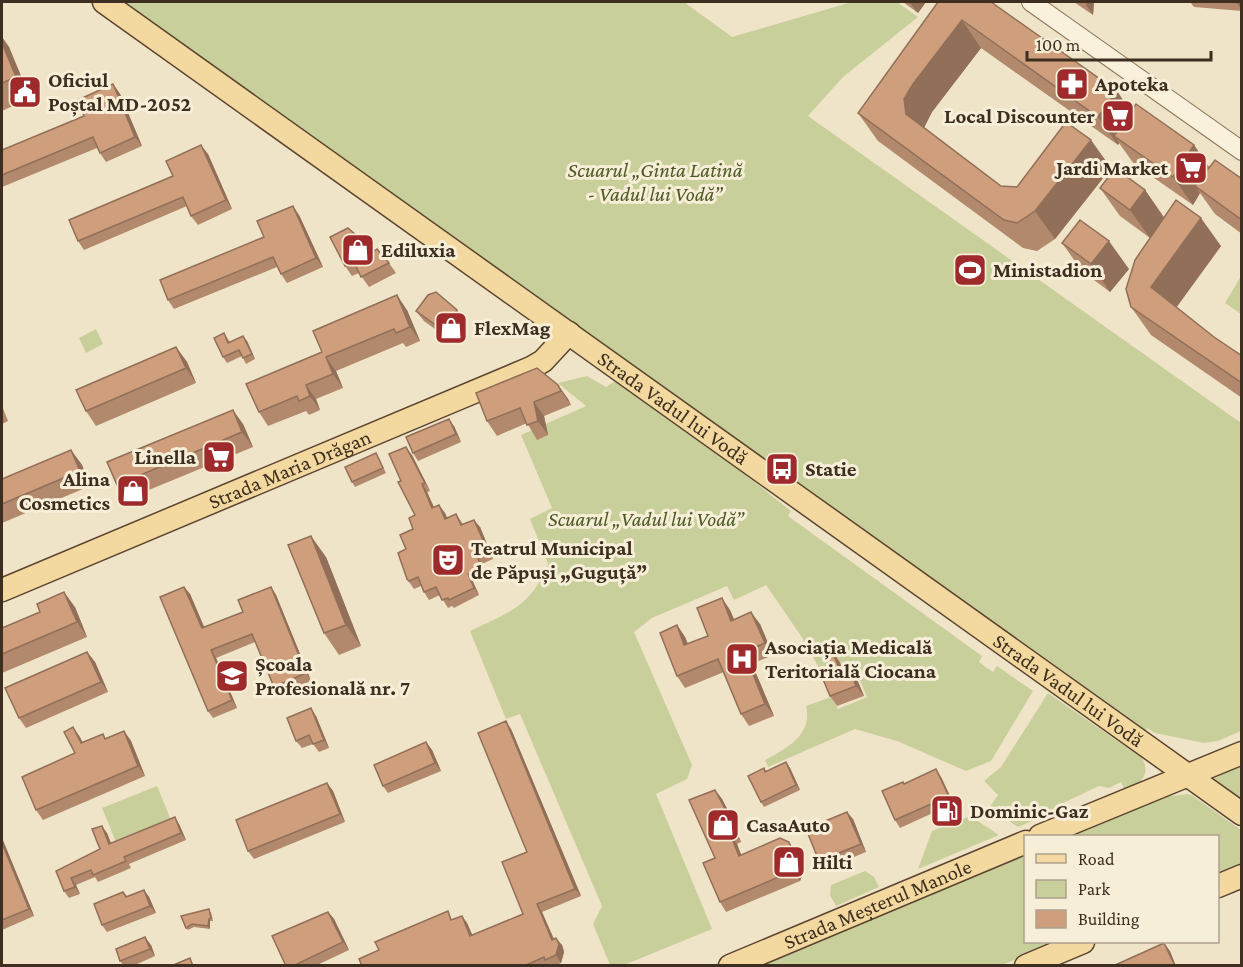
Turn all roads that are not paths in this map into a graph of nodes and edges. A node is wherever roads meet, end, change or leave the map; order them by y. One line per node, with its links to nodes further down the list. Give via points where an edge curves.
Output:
1 (104, 2): 4 (main road, Strada Vadul lui Vodă)
2 (1031, 2): 3 (street)
3 (1242, 151)
4 (569, 333): 5 (main road, Strada Maria Drăgan, via 531,368); 7 (main road, Strada Vadul lui Vodă)
5 (2, 590)
6 (1242, 753): 7 (main road)
7 (1188, 775): 8 (main road, Strada Vadul lui Vodă); 9 (main road)
8 (1242, 814)
9 (1045, 835)
10 (1024, 843): 14 (main road, Strada Meșterul Manole)
11 (1242, 876): 12 (main road)
12 (1219, 886)
13 (1081, 943): 15 (main road)
14 (730, 966)
15 (1026, 966)

